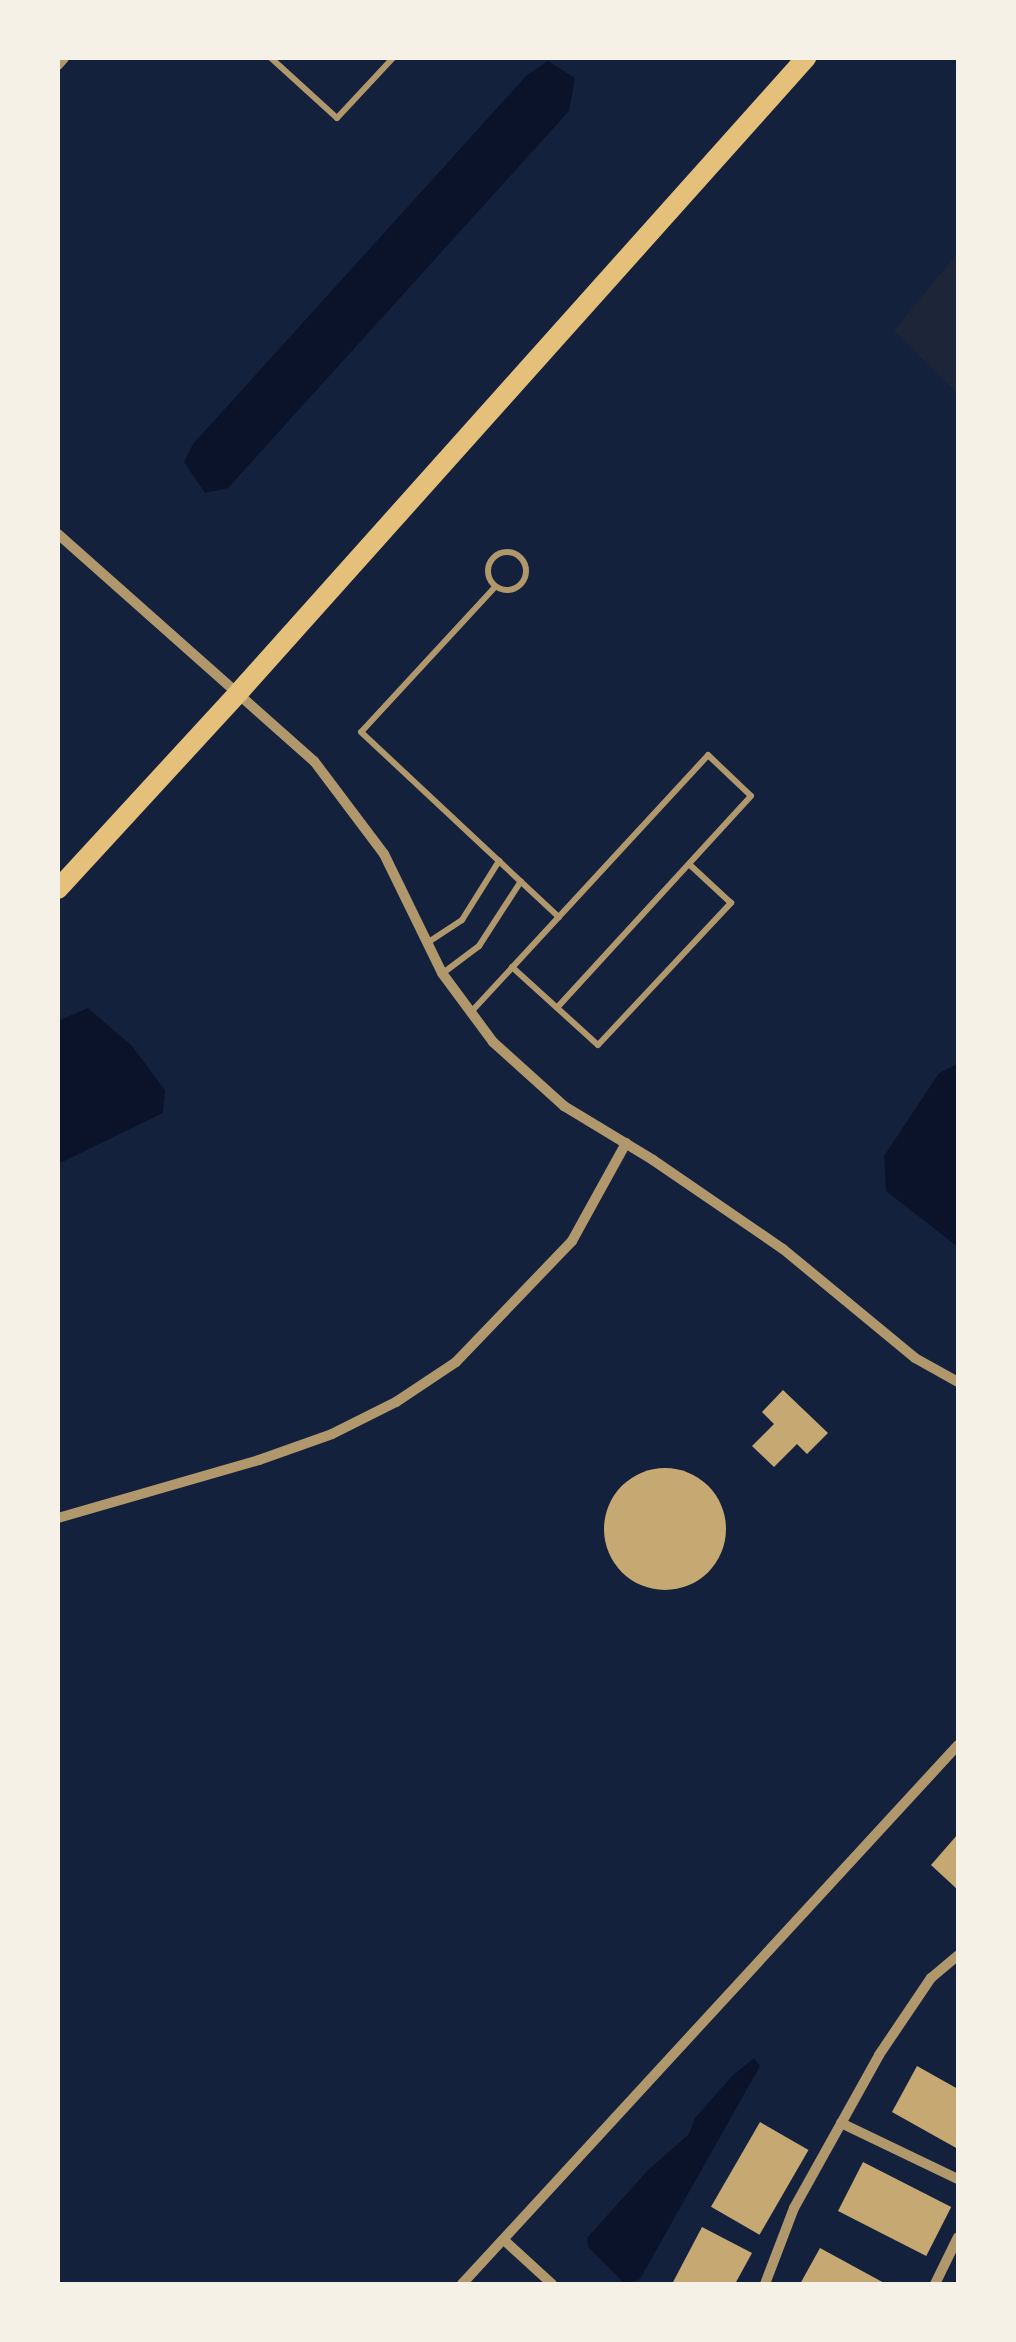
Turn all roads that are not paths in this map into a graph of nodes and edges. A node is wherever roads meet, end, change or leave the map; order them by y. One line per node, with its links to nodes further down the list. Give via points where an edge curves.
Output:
1 (64, 58): 5 (street)
2 (271, 58): 3 (lane, via 337,118)
3 (393, 58)
4 (806, 58): 8 (main road)
5 (58, 65)
6 (58, 534): 8 (street)
7 (496, 587): 7 (lane, via 513,590 523,582 526,570 517,555 504,552 489,563); 9 (lane, via 362,732)
8 (239, 692): 12 (main road); 14 (street, via 314,761 384,854)
9 (499, 861): 11 (lane); 14 (lane, via 462,920)
10 (688, 864): 13 (lane, via 751,796 708,756); 17 (lane); 17 (lane, via 730,902 718,917 598,1046)
11 (521, 882): 13 (lane); 16 (lane, via 479,946)
12 (58, 888)
13 (559, 917): 15 (lane)
14 (427, 943): 16 (street)
15 (512, 968): 17 (lane); 18 (lane)
16 (442, 974): 18 (street)
17 (557, 1008)
18 (471, 1012): 19 (street, via 564,1106)
19 (626, 1143): 20 (street, via 783,1250 915,1358); 21 (street, via 572,1241 456,1362 426,1382 332,1434)
20 (958, 1382)
21 (58, 1518)
22 (958, 1745): 27 (street)
23 (958, 1956): 24 (street, via 931,1978)
24 (841, 2123): 25 (street); 30 (street, via 794,2208)
25 (958, 2180)
26 (958, 2237): 31 (street)
27 (504, 2240): 28 (street); 29 (street)
28 (462, 2284)
29 (552, 2284)
30 (766, 2284)
31 (935, 2284)

